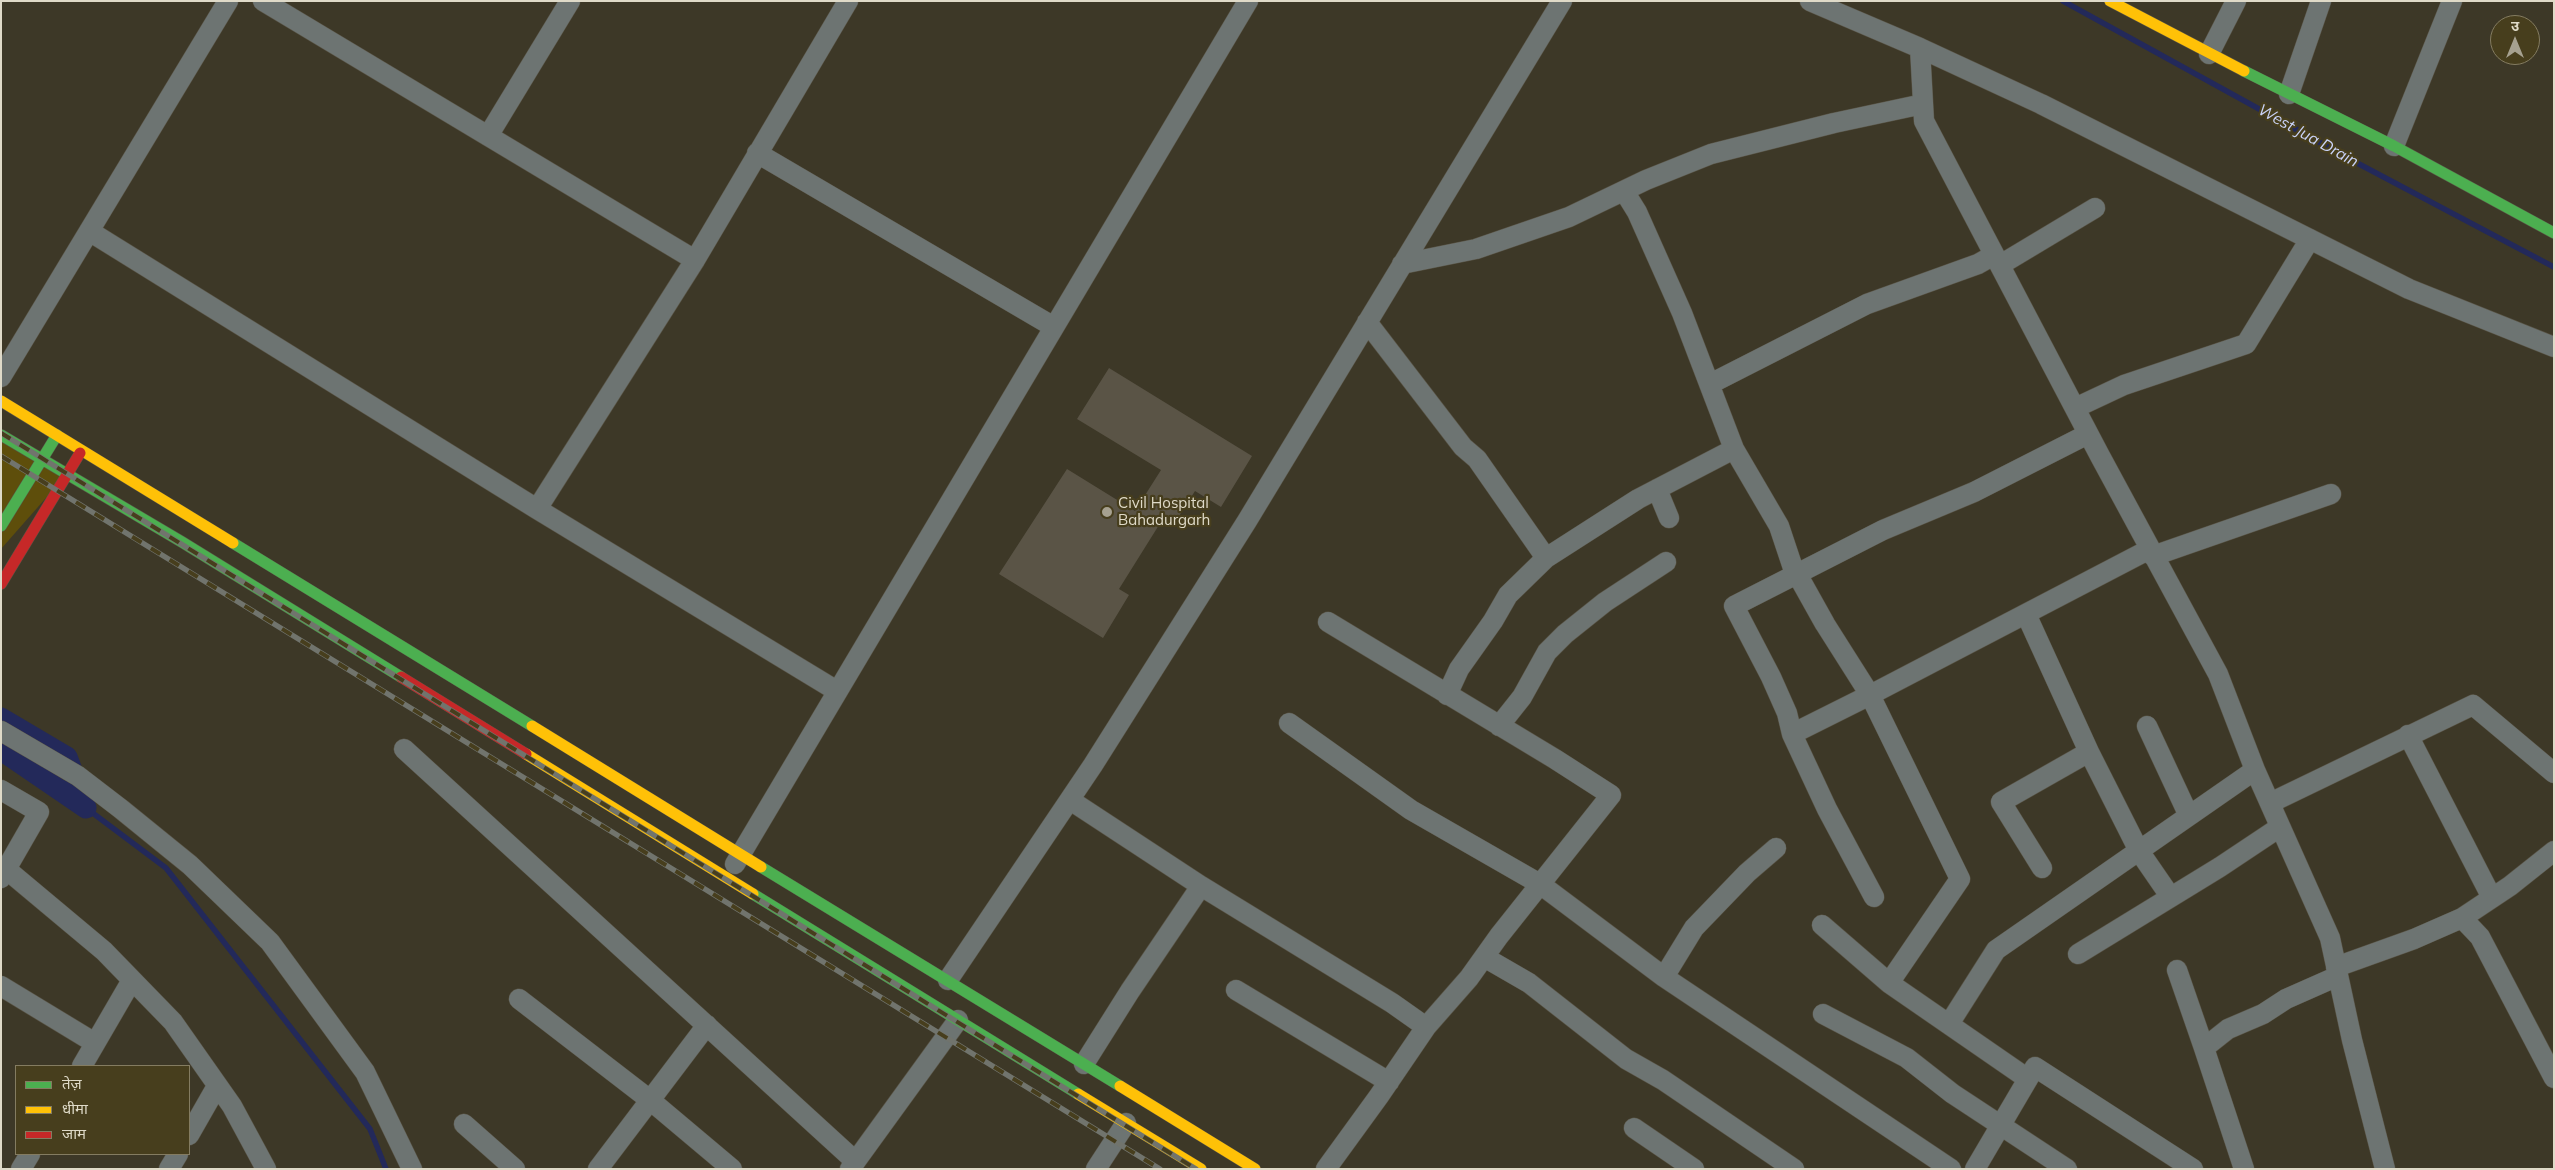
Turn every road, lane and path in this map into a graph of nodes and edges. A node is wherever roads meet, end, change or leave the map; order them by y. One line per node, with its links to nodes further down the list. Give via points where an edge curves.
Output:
1 (228, 1): 21 (street)
2 (263, 1): 16 (street)
3 (570, 1): 16 (street)
4 (848, 1): 18 (street)
5 (1248, 1): 28 (street)
6 (1562, 1): 26 (street)
7 (1810, 1): 12 (street)
8 (2110, 1): 13 (main road)
9 (2236, 1): 13 (street)
10 (2321, 1): 14 (street)
11 (2452, 1): 17 (street)
12 (1920, 48): 15 (street); 23 (street)
13 (2210, 54): 14 (main road)
14 (2289, 94): 17 (main road)
15 (1923, 104): 19 (street, via 1711,154); 25 (street, via 1924,120)
16 (488, 136): 24 (street)
17 (2394, 146): 22 (main road)
18 (758, 153): 24 (street); 28 (street)
19 (1624, 191): 26 (street, via 1569,218 1476,249); 31 (street, via 1664,272)
20 (2094, 208): 25 (street)
21 (89, 231): 30 (street); 43 (street)
22 (2554, 234)
23 (2310, 239): 29 (street, via 2409,288); 33 (street, via 2246,344 2124,385)
24 (694, 260): 43 (street)
25 (1997, 260): 31 (street, via 1867,304); 33 (street)
26 (1402, 264): 27 (street)
27 (1367, 322): 47 (street, via 1462,447 1477,459); 67 (street, via 1247,521)
28 (1054, 327): 53 (street)
29 (2554, 346)
30 (1, 377)
31 (1710, 384): 37 (street)
32 (1, 401): 34 (main road)
33 (2075, 408): 35 (street)
34 (57, 434): 38 (main road); 39 (main road)
35 (2088, 434): 46 (street); 49 (street, via 1974,492 1883,530)
36 (1, 435): 39 (main road)
37 (1734, 449): 41 (street); 49 (street, via 1779,526)
38 (82, 450): 40 (main road); 74 (main road)
39 (42, 459): 40 (main road); 45 (main road)
40 (67, 474): 50 (main road); 77 (main road)
41 (1657, 489): 44 (street); 47 (street)
42 (2331, 494): 46 (street)
43 (537, 509): 53 (street)
44 (1669, 518)
45 (1, 526)
46 (2152, 553): 51 (street); 64 (street, via 2218,674)
47 (1546, 558): 54 (street, via 1508,595 1459,669)
48 (1666, 562): 57 (street, via 1605,602 1565,634 1547,652 1522,698)
49 (1797, 573): 55 (street); 59 (street, via 1734,606 1771,677 1787,713)
50 (1, 584)
51 (2026, 614): 55 (street); 63 (street)
52 (1328, 622): 54 (street)
53 (837, 691): 74 (street)
54 (1447, 695): 57 (street)
55 (1870, 695): 59 (street); 92 (street, via 1960,879)
56 (1289, 723): 78 (street, via 1411,810)
57 (1500, 726): 78 (street, via 1611,795)
58 (2147, 726): 69 (street)
59 (1792, 734): 81 (street)
60 (9, 736): 121 (street, via 78,776 190,866 270,942 365,1072)
61 (2408, 736): 65 (street, via 2473,705); 68 (street); 82 (street)
62 (404, 749): 99 (street)
63 (2089, 752): 72 (street); 75 (street, via 2001,802)
64 (2255, 770): 68 (street); 69 (street)
65 (2554, 772)
66 (1, 790): 76 (street, via 39,812)
67 (1070, 800): 79 (street); 91 (street)
68 (2270, 803): 70 (street)
69 (2189, 816): 72 (street)
70 (2280, 827): 80 (street); 88 (street, via 2330,938)
71 (1776, 848): 89 (street, via 1694,928)
72 (2139, 851): 80 (street); 98 (street, via 1996,950)
73 (2554, 851): 82 (street)
74 (741, 853): 77 (street); 91 (main road)
75 (2042, 868)
76 (4, 874): 90 (street, via 104,951)
77 (727, 877): 97 (main road)
78 (1540, 884): 86 (street); 89 (street)
79 (1201, 886): 100 (street); 103 (street)
80 (2170, 896): 85 (street)
81 (1874, 897)
82 (2492, 898): 83 (street)
83 (2462, 918): 88 (street); 105 (street, via 2480,937)
84 (1822, 925): 92 (street)
85 (2078, 954)
86 (1484, 956): 100 (street); 130 (street, via 1529,983 1626,1059 1663,1080)
87 (2177, 970): 102 (street)
88 (2337, 971): 102 (street, via 2263,1014 2228,1029); 136 (street)
89 (1664, 977): 131 (street)
90 (132, 980): 101 (street); 108 (street, via 172,1022)
91 (948, 980): 103 (main road)
92 (1889, 983): 98 (street)
93 (1, 986): 101 (street)
94 (1236, 990): 107 (street)
95 (519, 999): 109 (street)
96 (1822, 1014): 112 (street, via 1907,1058 1953,1094)
97 (958, 1020): 110 (main road); 117 (street)
98 (1949, 1024): 106 (street)
99 (707, 1025): 109 (street); 117 (street)
100 (1426, 1027): 107 (street)
101 (95, 1043): 104 (street)
102 (2204, 1048): 135 (street)
103 (1084, 1064): 127 (main road)
104 (83, 1065)
105 (2554, 1078)
106 (2028, 1079): 112 (street); 134 (street, via 2035,1067)
107 (1389, 1082): 128 (street)
108 (217, 1086): 114 (street); 120 (street, via 232,1106)
109 (650, 1100): 123 (street); 124 (street)
110 (1126, 1123): 125 (street); 126 (main road)
111 (464, 1124): 122 (street)
112 (2001, 1125): 132 (street); 133 (street)
113 (1634, 1128): 129 (street)
114 (190, 1133)
115 (29, 1155): 118 (street)
116 (177, 1155): 119 (street)
117 (853, 1165)
118 (22, 1169)
119 (169, 1169)
120 (266, 1169)
121 (412, 1169)
122 (515, 1169)
123 (598, 1169)
124 (732, 1169)
125 (1096, 1169)
126 (1202, 1169)
127 (1255, 1169)
128 (1326, 1169)
129 (1694, 1169)
130 (1794, 1169)
131 (1951, 1169)
132 (1975, 1169)
133 (2066, 1169)
134 (2193, 1169)
135 (2244, 1169)
136 (2386, 1169)

